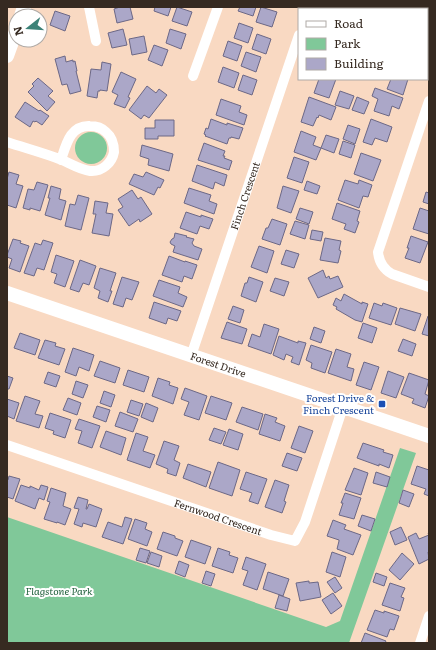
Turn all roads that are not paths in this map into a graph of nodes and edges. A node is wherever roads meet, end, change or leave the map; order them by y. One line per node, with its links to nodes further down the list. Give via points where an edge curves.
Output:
1 (89, 7): 4 (street)
2 (218, 7): 5 (street)
3 (298, 38): 11 (street, Finch Crescent)
4 (96, 41)
5 (193, 76)
6 (429, 101): 9 (street, via 378,252 380,262 387,271)
7 (7, 142): 8 (street)
8 (61, 160): 8 (street, via 84,170 101,169 112,157 112,141 102,129 80,127 69,137)
9 (429, 287)
10 (7, 293): 11 (street, Forest Drive)
11 (191, 356): 12 (street, Forest Drive)
12 (343, 407): 13 (street, Forest Drive); 14 (street, Fernwood Crescent, via 305,522 295,541)
13 (429, 436)
14 (7, 445)
15 (429, 616): 16 (street)
16 (420, 643)

